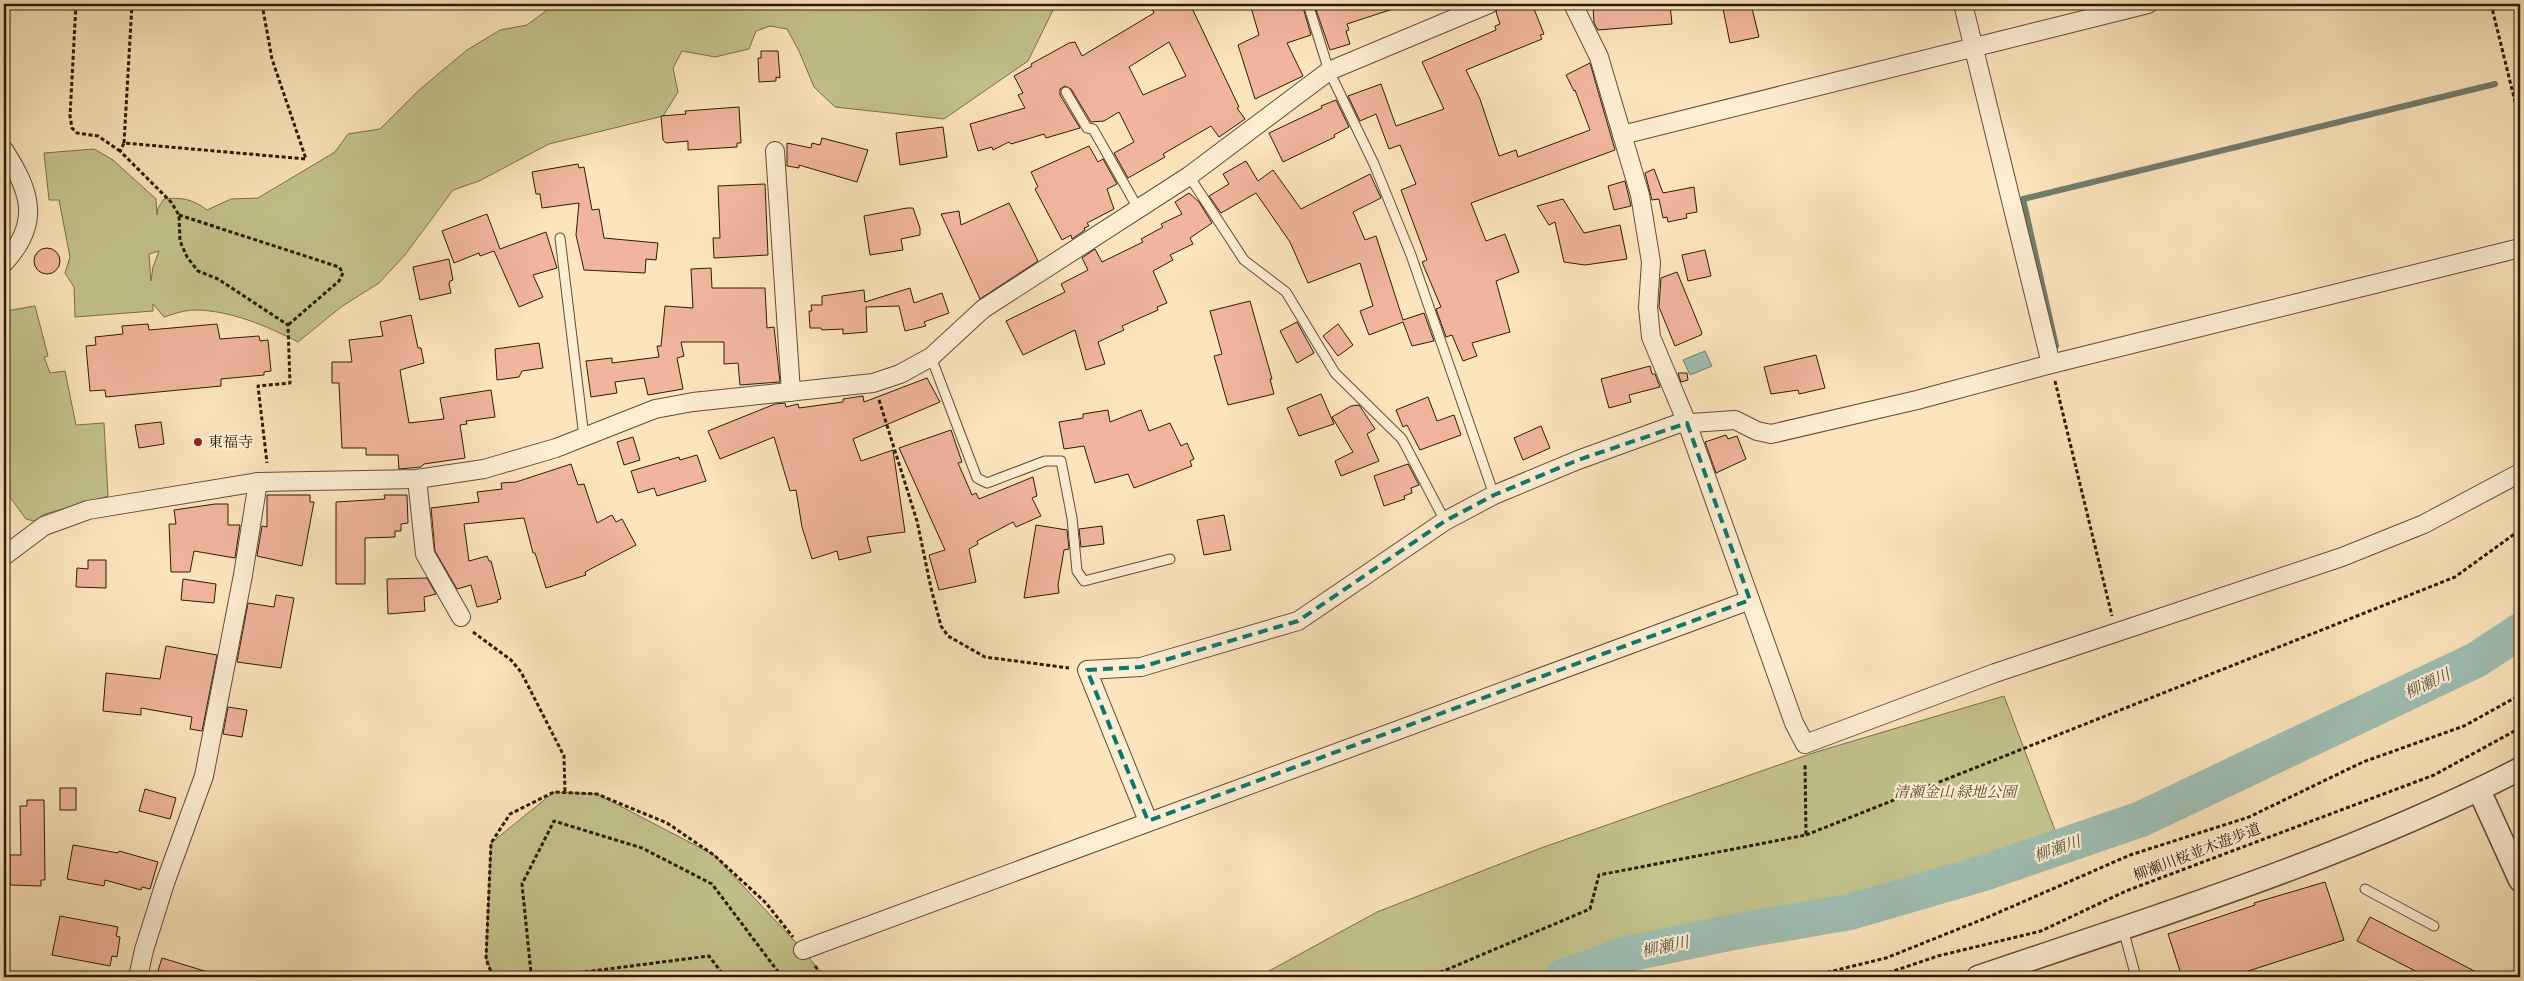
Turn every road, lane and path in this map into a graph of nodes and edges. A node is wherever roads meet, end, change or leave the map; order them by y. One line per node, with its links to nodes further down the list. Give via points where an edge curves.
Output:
1 (76, 4): 17 (path, via 72,128 77,133 98,136)
2 (132, 4): 15 (path)
3 (262, 4): 15 (path, via 272,59 306,158)
4 (1308, 4): 11 (lane)
5 (1489, 4): 11 (street)
6 (1572, 4): 14 (street, via 1599,57)
7 (1963, 4): 10 (street)
8 (2148, 4): 10 (street)
9 (2491, 4): 13 (path)
10 (1974, 48): 14 (street); 27 (street)
11 (1329, 72): 19 (street); 35 (lane, via 1374,164 1411,255)
12 (1066, 92): 20 (lane, via 1087,128 1093,129)
13 (2520, 122)
14 (1622, 135): 30 (street, via 1640,196 1652,262 1648,307 1651,337)
15 (124, 143): 17 (path)
16 (4, 150): 24 (street, via 25,185 28,215 24,233)
17 (120, 151): 21 (path)
18 (775, 151): 29 (street)
19 (1189, 176): 20 (street); 36 (lane, via 1244,260 1286,292 1335,372 1402,439)
20 (1139, 210): 26 (street, via 983,310)
21 (179, 214): 25 (path, via 180,241 198,271 218,279); 25 (path, via 339,266 343,273 339,281)
22 (560, 238): 31 (lane)
23 (2520, 248): 27 (street)
24 (4, 264)
25 (288, 325): 34 (path, via 290,383 258,386)
26 (931, 357): 28 (street, via 900,374); 39 (lane, via 977,478 987,483 1046,461 1061,461 1072,518 1077,571 1084,581)
27 (2051, 364): 30 (street, via 1771,434 1735,420); 42 (path)
28 (873, 383): 29 (street); 43 (path, via 918,521 931,588 941,626 948,636 985,657)
29 (791, 392): 31 (street, via 655,409)
30 (1687, 423): 35 (street, via 1578,460); 40 (street)
31 (584, 437): 33 (street, via 484,469)
32 (2520, 473): 42 (street, via 2397,535)
33 (417, 478): 34 (street); 41 (street, via 424,554)
34 (264, 481): 38 (street, via 88,510 44,526); 58 (street, via 204,776 152,925)
35 (1494, 495): 36 (street)
36 (1445, 520): 43 (street, via 1298,621 1141,667)
37 (2520, 530): 51 (path, via 2455,577)
38 (4, 556)
39 (1170, 559)
40 (1750, 600): 46 (street, via 1794,723); 50 (street)
41 (461, 617): 49 (path, via 471,630 511,660 521,672 564,756)
42 (2116, 634): 46 (street, via 1994,673)
43 (1087, 670): 50 (street)
44 (2520, 695): 66 (path, via 2464,726 2363,762 2249,817 2130,855 1886,958)
45 (2520, 728): 67 (path, 柳瀬川桜並木遊歩道, via 2434,775 2126,892 2041,931 1938,956)
46 (1805, 744): 51 (path)
47 (2520, 769): 48 (street)
48 (2479, 790): 52 (street); 55 (street, via 2332,853 2228,893)
49 (565, 793): 56 (path, via 597,794 667,823 714,855 766,902); 59 (path, via 554,792 510,814 490,844 486,959)
50 (1148, 821): 56 (street)
51 (1806, 835): 65 (path, via 1599,876 1590,909 1442,972)
52 (2520, 880)
53 (2365, 888): 54 (lane)
54 (2434, 926)
55 (2123, 928): 68 (street); 69 (lane)
56 (803, 950): 64 (path)
57 (2516, 972): 70 (path)
58 (138, 977)
59 (493, 977)
60 (529, 977): 63 (path, via 522,884 554,821 642,848 712,884)
61 (561, 977): 62 (path, via 709,956)
62 (725, 977)
63 (782, 977)
64 (824, 977)
65 (1421, 977)
66 (1808, 977)
67 (1876, 977)
68 (1978, 977)
69 (2136, 977)
70 (2519, 977)

